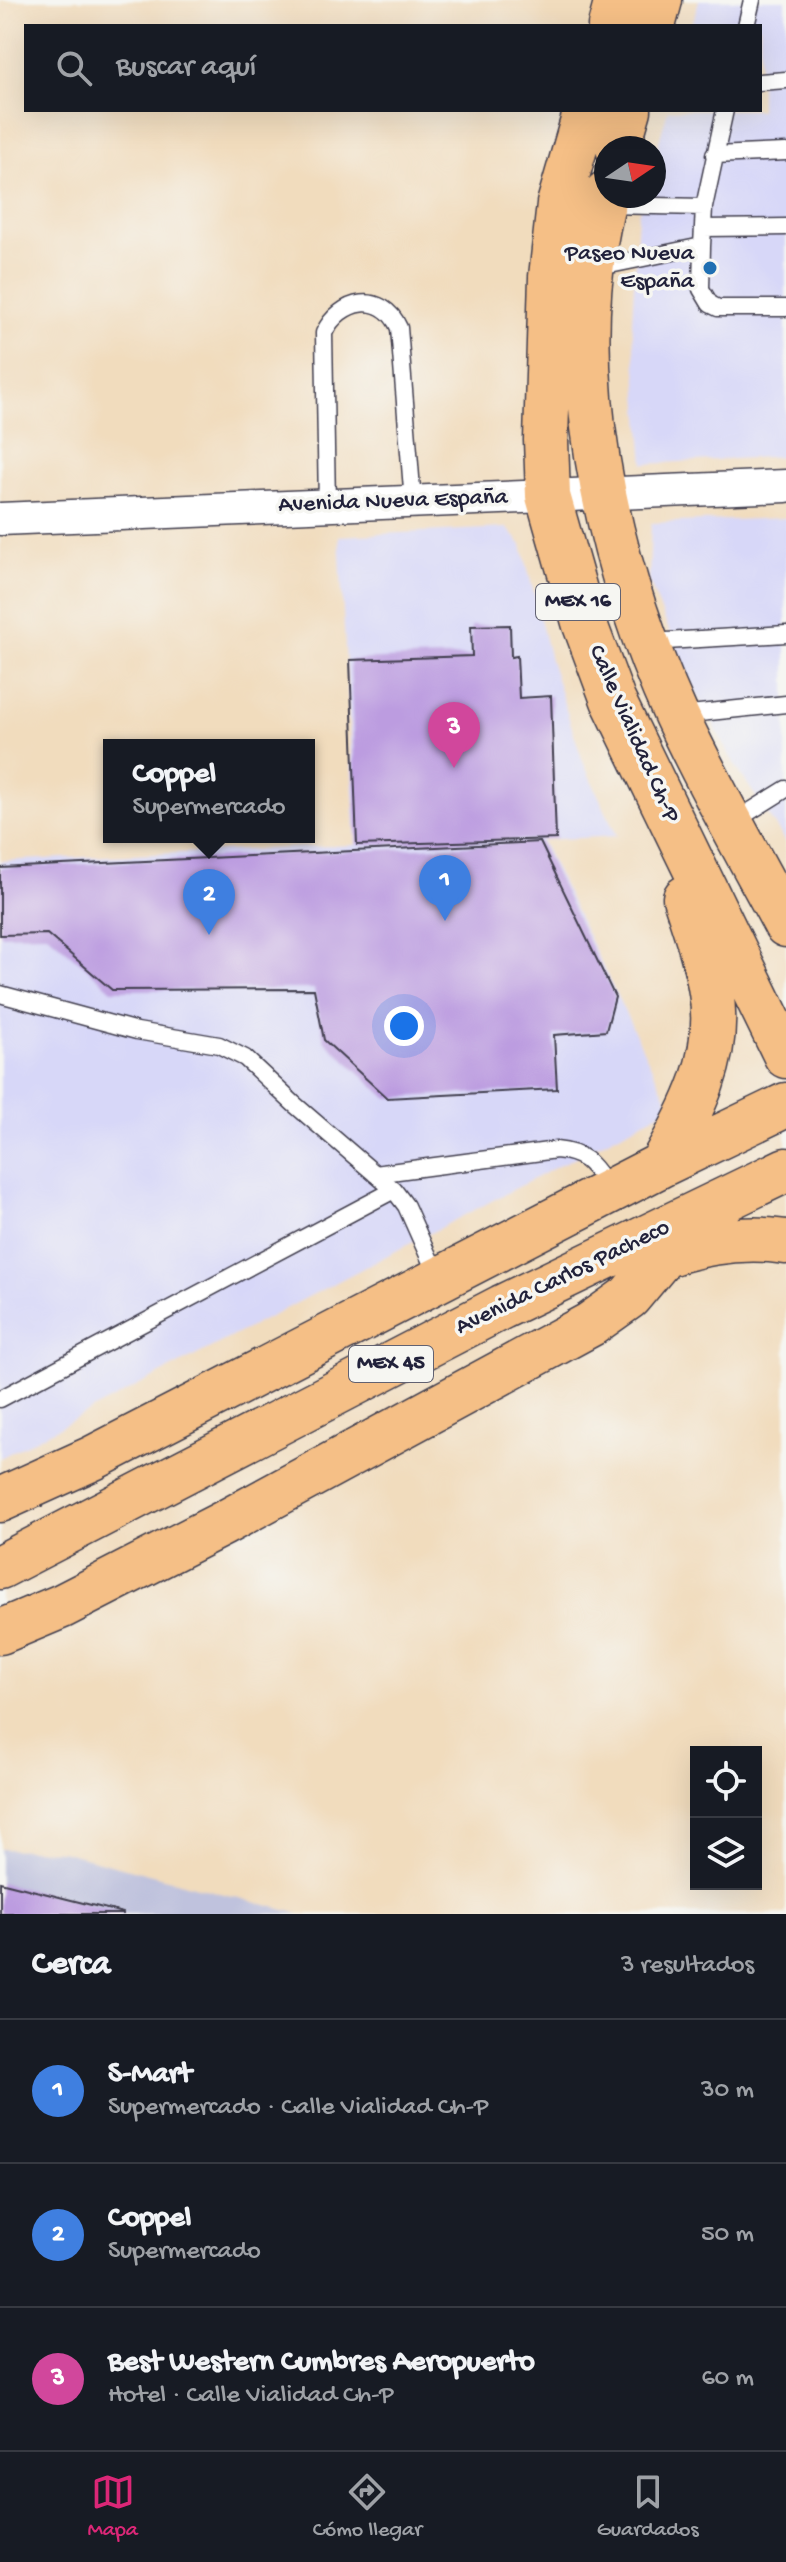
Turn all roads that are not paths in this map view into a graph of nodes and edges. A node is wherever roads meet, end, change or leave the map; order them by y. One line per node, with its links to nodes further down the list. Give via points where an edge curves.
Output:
1 (617, 0): 4 (main road)
2 (660, 0): 5 (main road)
3 (752, 0): 6 (lane)
4 (611, 24)
5 (654, 24)
6 (746, 24)
7 (786, 80): 8 (lane)
8 (762, 82)
9 (586, 112): 15 (main road, Calle Vialidad Ch-P / MEX 16)
10 (628, 112): 12 (main road)
11 (725, 112): 14 (lane)
12 (621, 136)
13 (786, 152): 14 (lane)
14 (714, 155): 16 (lane)
15 (586, 202): 16 (lane); 20 (main road, Calle Vialidad Ch-P / MEX 16)
16 (704, 207): 18 (lane)
17 (786, 227): 18 (lane)
18 (703, 228): 19 (lane)
19 (702, 246): 20 (lane); 21 (lane, via 701,289 710,304)
20 (571, 273): 23 (main road, Calle Vialidad Ch-P / MEX 16); 24 (main road, Calle Vialidad Ch-P / MEX 16, via 546,440)
21 (786, 308)
22 (786, 486): 23 (street, Avenida Nueva España)
23 (604, 493): 24 (street, Avenida Nueva España); 29 (main road, Calle Vialidad Ch-P / MEX 16)
24 (548, 496): 25 (street, Avenida Nueva España); 32 (main road, Calle Vialidad Ch-P / MEX 16, via 584,622)
25 (413, 502): 26 (street, Avenida Nueva España); 26 (lane, via 399,328 385,309 364,303 345,308 324,333)
26 (327, 505): 27 (street, Avenida Nueva España)
27 (0, 519)
28 (786, 634): 29 (lane)
29 (647, 643): 31 (main road, Calle Vialidad Ch-P / MEX 16)
30 (786, 704): 31 (lane)
31 (677, 716): 34 (main road, Calle Vialidad Ch-P / MEX 16)
32 (651, 780): 37 (main road, Calle Vialidad Ch-P / MEX 16); 39 (main road, via 712,995 707,1070)
33 (786, 789): 34 (lane)
34 (731, 823): 35 (main road, Calle Vialidad Ch-P / MEX 16)
35 (786, 925)
36 (0, 994): 41 (lane, via 137,1031 219,1045 245,1058)
37 (786, 1056)
38 (786, 1105): 39 (main road, MEX 45)
39 (661, 1165): 43 (main road, MEX 45)
40 (786, 1170): 49 (main road, Avenida Carlos Pacheco / MEX 45, via 502,1307)
41 (375, 1174): 42 (lane); 43 (lane, via 556,1150 588,1159)
42 (394, 1190): 46 (lane); 47 (lane)
43 (611, 1192): 46 (main road, MEX 45)
44 (786, 1242): 45 (main road, via 715,1242)
45 (665, 1254): 50 (main road); 51 (main road, via 629,1297 591,1324 222,1524)
46 (440, 1281): 48 (main road, MEX 45)
47 (0, 1399)
48 (0, 1500)
49 (0, 1567)
50 (0, 1593)
51 (0, 1632)

